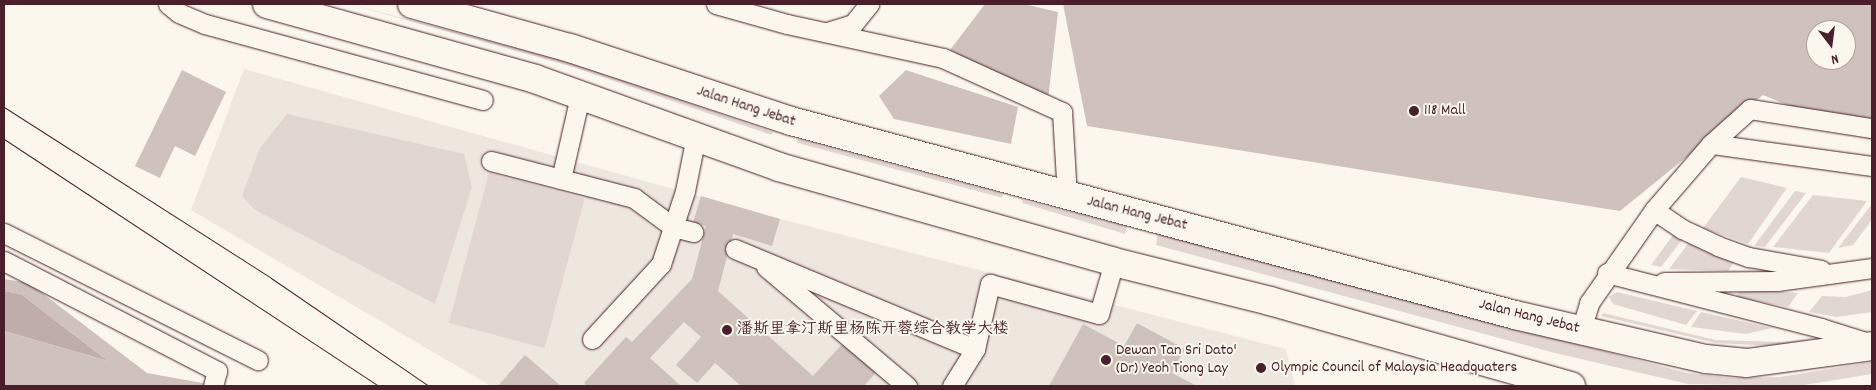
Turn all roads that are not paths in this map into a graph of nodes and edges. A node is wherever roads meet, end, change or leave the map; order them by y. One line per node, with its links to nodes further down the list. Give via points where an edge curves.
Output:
1 (168, 4): 9 (lane, via 179,13 204,24)
2 (267, 4): 8 (street, via 535,79)
3 (412, 4): 16 (street, Jalan Hang Jebat, via 570,48 791,121)
4 (716, 4): 6 (lane)
5 (869, 4): 7 (lane, via 854,24)
6 (742, 6): 7 (lane)
7 (826, 32): 16 (lane, via 943,58 1062,112)
8 (580, 96): 11 (street); 15 (lane)
9 (483, 100)
10 (1872, 128): 12 (lane, via 1750,109)
11 (696, 136): 18 (lane, via 685,191); 22 (street, via 779,167)
12 (1711, 144): 14 (lane); 17 (lane)
13 (491, 161): 15 (lane)
14 (1872, 166)
15 (561, 179): 18 (lane, via 634,198)
16 (1067, 196): 27 (street, Jalan Hang Jebat)
17 (1654, 210): 24 (lane); 25 (lane, via 1682,229 1749,257)
18 (673, 227): 19 (lane); 28 (lane, via 661,264)
19 (693, 232)
20 (4, 233): 31 (lane)
21 (4, 261): 32 (lane, via 217,371)
22 (1114, 262): 30 (lane, via 1100,314 990,284); 35 (street)
23 (1872, 268): 25 (lane)
24 (1607, 273): 26 (lane); 27 (lane, via 1589,303)
25 (1842, 273): 26 (lane, via 1777,281)
26 (1635, 282): 29 (lane, via 1821,328)
27 (1581, 330): 29 (street, Jalan Hang Jebat, via 1706,359 1747,363)
28 (592, 339)
29 (1872, 345)
30 (975, 349): 33 (lane, via 743,252); 34 (lane)
31 (258, 360)
32 (213, 386)
33 (907, 386)
34 (952, 386)
35 (1571, 386)

